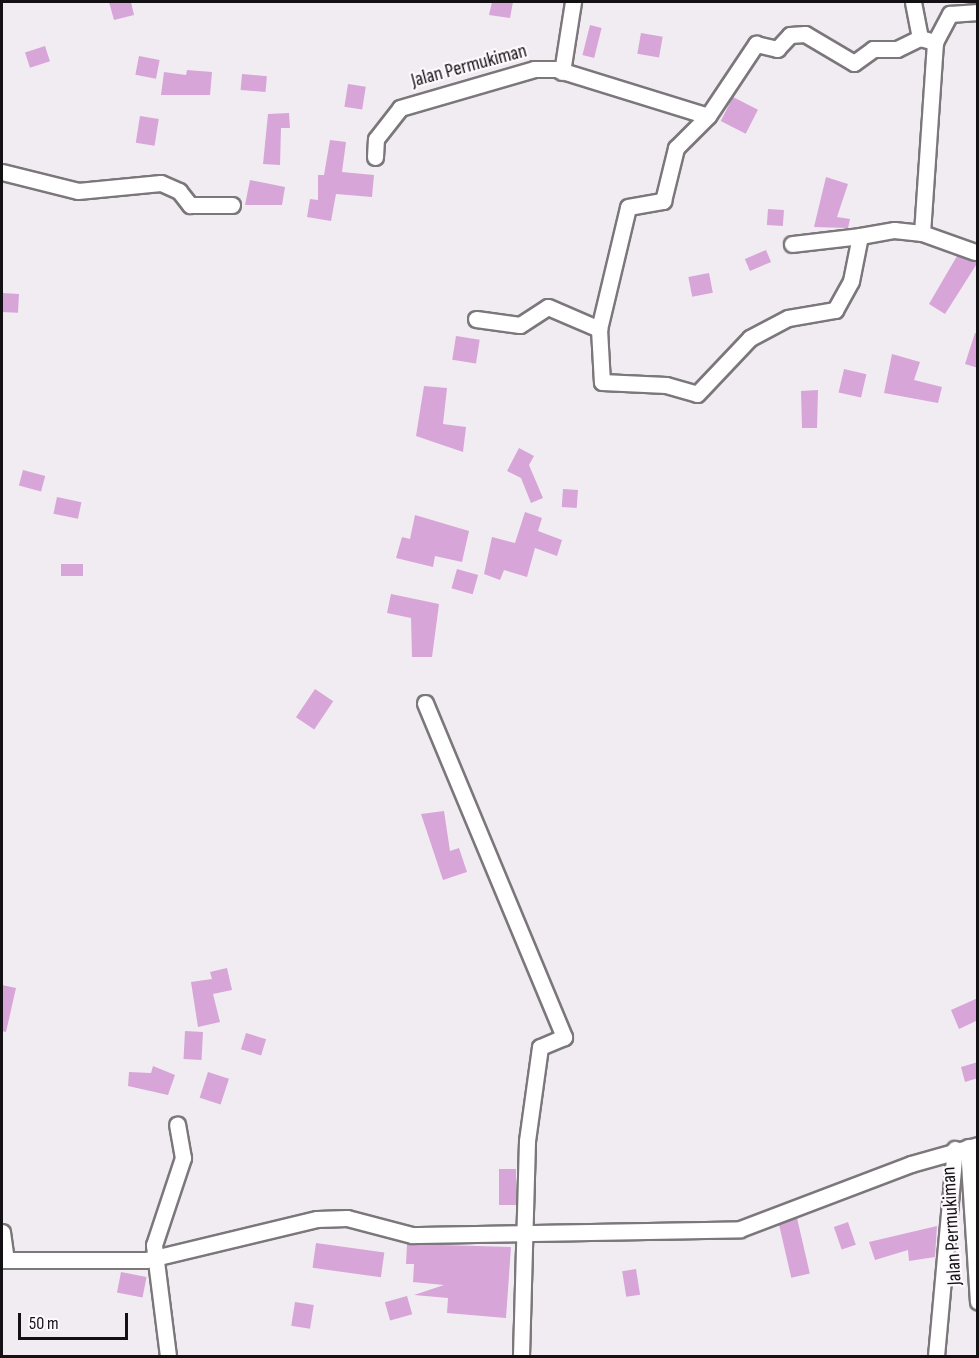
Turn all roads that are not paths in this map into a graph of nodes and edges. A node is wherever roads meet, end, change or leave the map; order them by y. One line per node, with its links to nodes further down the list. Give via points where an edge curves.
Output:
1 (573, 2): 5 (street)
2 (913, 2): 4 (street)
3 (978, 12): 4 (street, via 950,14)
4 (928, 40): 6 (street, via 897,49 873,49 854,63 805,34 790,35 777,49 756,44); 10 (street)
5 (562, 72): 6 (street, Jalan Permukiman); 7 (street, Jalan Permukiman, via 534,69 415,101 400,108 376,139)
6 (708, 116): 15 (street, via 676,148 663,201 628,207)
7 (375, 157)
8 (2, 172): 9 (street, via 78,190 161,183 179,190 190,205)
9 (232, 205)
10 (922, 233): 11 (street, via 894,230); 13 (street)
11 (860, 236): 12 (street); 15 (street, via 851,280 835,310 788,318 750,338 697,394 666,385 602,382)
12 (792, 244)
13 (975, 252)
14 (476, 319): 15 (street, via 520,325 548,307)
15 (599, 329)
16 (425, 703): 20 (street, via 564,1037 540,1047 527,1141)
17 (177, 1125): 21 (street, via 183,1158 161,1213)
18 (967, 1147): 20 (street, via 750,1227); 23 (street, Jalan Permukiman); 26 (street)
19 (2, 1232): 22 (street)
20 (525, 1237): 21 (street, via 412,1235 347,1218 327,1219); 25 (street)
21 (157, 1258): 22 (street); 24 (street)
22 (4, 1260)
23 (978, 1302)
24 (168, 1356)
25 (521, 1356)
26 (936, 1356)

